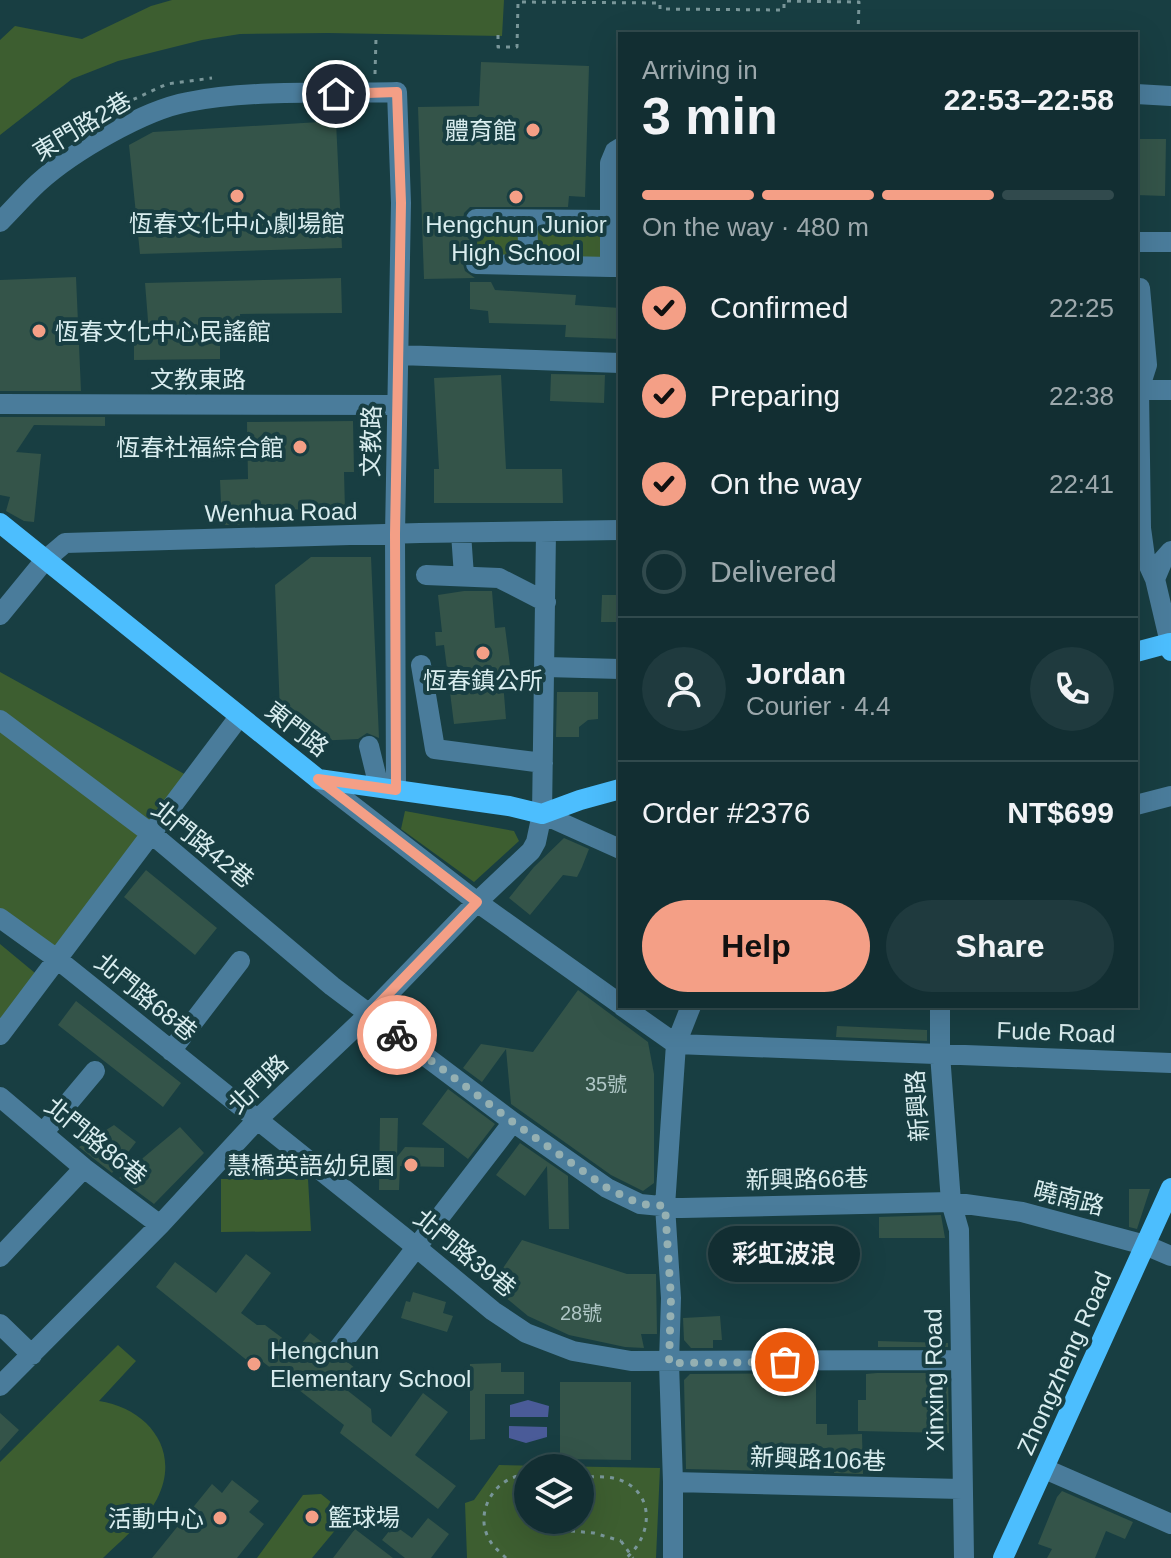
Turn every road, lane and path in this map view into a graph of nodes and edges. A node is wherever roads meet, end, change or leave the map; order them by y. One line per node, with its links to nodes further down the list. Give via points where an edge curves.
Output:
1 (858, 32): 2 (path, via 859,2 784,1 784,10 518,2 517,47 498,47)
2 (498, 35)
3 (376, 38): 4 (path)
4 (375, 74)
5 (397, 92): 12 (street, 東門路2巷, via 187,102 127,125 85,149 39,182); 19 (street, 文教路)
6 (1138, 94): 7 (street)
7 (1171, 96)
8 (618, 149): 11 (street, via 610,163)
9 (476, 219): 10 (street)
10 (527, 220): 11 (street); 16 (street)
11 (610, 220): 17 (street)
12 (0, 222)
13 (1138, 242): 14 (street)
14 (1171, 242)
15 (476, 264): 16 (street)
16 (529, 265): 17 (street)
17 (615, 267)
18 (1140, 288): 21 (street, via 1147,365)
19 (399, 355): 20 (street); 25 (street, 文教路)
20 (618, 363)
21 (1138, 387)
22 (1138, 389): 23 (street)
23 (1171, 390)
24 (0, 404): 25 (street, 文教東路)
25 (397, 405): 31 (street, 文教路)
26 (0, 523): 33 (main road, 東門路)
27 (1138, 528): 36 (street)
28 (618, 530): 29 (street, Wenhua Road)
29 (546, 532): 30 (street, Wenhua Road); 37 (street, 北門路)
30 (461, 533): 31 (street, Wenhua Road); 35 (street)
31 (395, 534): 33 (street, Wenhua Road, via 65,543); 49 (street, 文教路)
32 (1171, 551): 36 (street)
33 (45, 560): 38 (street); 44 (main road, 東門路)
34 (426, 575): 35 (street)
35 (464, 576): 37 (street, via 499,578)
36 (1155, 579): 39 (street)
37 (546, 602): 42 (street, 北門路)
38 (0, 615)
39 (1170, 647): 40 (main road)
40 (1138, 652)
41 (421, 665): 47 (street, via 435,749)
42 (546, 667): 43 (street); 47 (street, 北門路)
43 (618, 669)
44 (239, 717): 48 (main road, 東門路); 54 (street)
45 (0, 720): 54 (street, 北門路42巷)
46 (369, 746): 49 (street)
47 (543, 763): 53 (street, 北門路)
48 (318, 779): 49 (main road, 東門路); 56 (street)
49 (388, 788): 53 (main road, 東門路)
50 (618, 790): 53 (main road)
51 (1171, 796): 52 (street)
52 (1138, 804)
53 (542, 814): 55 (street, 東門路); 56 (street, 北門路, via 531,851)
54 (153, 835): 58 (street); 64 (street, 北門路42巷)
55 (618, 848)
56 (477, 902): 60 (street); 64 (street, 北門路)
57 (0, 918): 58 (street, 北門路68巷)
58 (57, 959): 65 (street); 67 (street, 北門路68巷)
59 (240, 961): 67 (street)
60 (618, 1003)
61 (625, 1008): 66 (street)
62 (690, 1008): 66 (street)
63 (940, 1008): 68 (street, 新興路)
64 (369, 1014): 72 (street, 北門路); 73 (street)
65 (0, 1035)
66 (676, 1044): 68 (street, Fude Road); 78 (street)
67 (171, 1051): 72 (street, 北門路68巷)
68 (940, 1054): 69 (street, Fude Road); 77 (street, 新興路)
69 (1171, 1063)
70 (95, 1071): 74 (street)
71 (0, 1097): 74 (street, 北門路86巷)
72 (257, 1120): 79 (street, 北門路); 81 (street, 北門路39巷)
73 (513, 1122): 78 (street, via 607,1188 640,1204); 81 (street)
74 (43, 1133): 75 (street, 北門路86巷)
75 (84, 1168): 79 (street, 北門路86巷); 83 (street)
76 (1171, 1188): 80 (main road, Zhongzheng Road)
77 (951, 1202): 78 (street, 新興路66巷); 80 (street, 曉南路, via 1022,1212); 87 (street, Xinxing Road, via 959,1230)
78 (665, 1206): 88 (street)
79 (160, 1225): 86 (street, 北門路)
80 (1145, 1245): 82 (street, 曉南路); 90 (main road, Zhongzheng Road)
81 (417, 1248): 85 (street); 88 (street, 北門路39巷, via 526,1333 606,1358)
82 (1171, 1256)
83 (0, 1257)
84 (0, 1324): 86 (street)
85 (338, 1349)
86 (32, 1355): 89 (street, 北門路)
87 (959, 1360): 88 (street, 北門路39巷); 94 (street, Xinxing Road)
88 (669, 1363): 93 (street)
89 (0, 1386)
90 (1045, 1469): 95 (street); 102 (main road, Zhongzheng Road)
91 (514, 1477): 97 (path, via 494,1491 486,1506 487,1537)
92 (594, 1477): 98 (path, via 629,1484 640,1495 648,1522 644,1537)
93 (673, 1482): 94 (street, 新興路106巷); 100 (street)
94 (961, 1489): 101 (street, Xinxing Road)
95 (1171, 1524)
96 (594, 1533): 99 (path, bridge, via 621,1541)
97 (506, 1558)
98 (626, 1558)
99 (633, 1558)
100 (673, 1558)
101 (964, 1558)
102 (1003, 1558)

